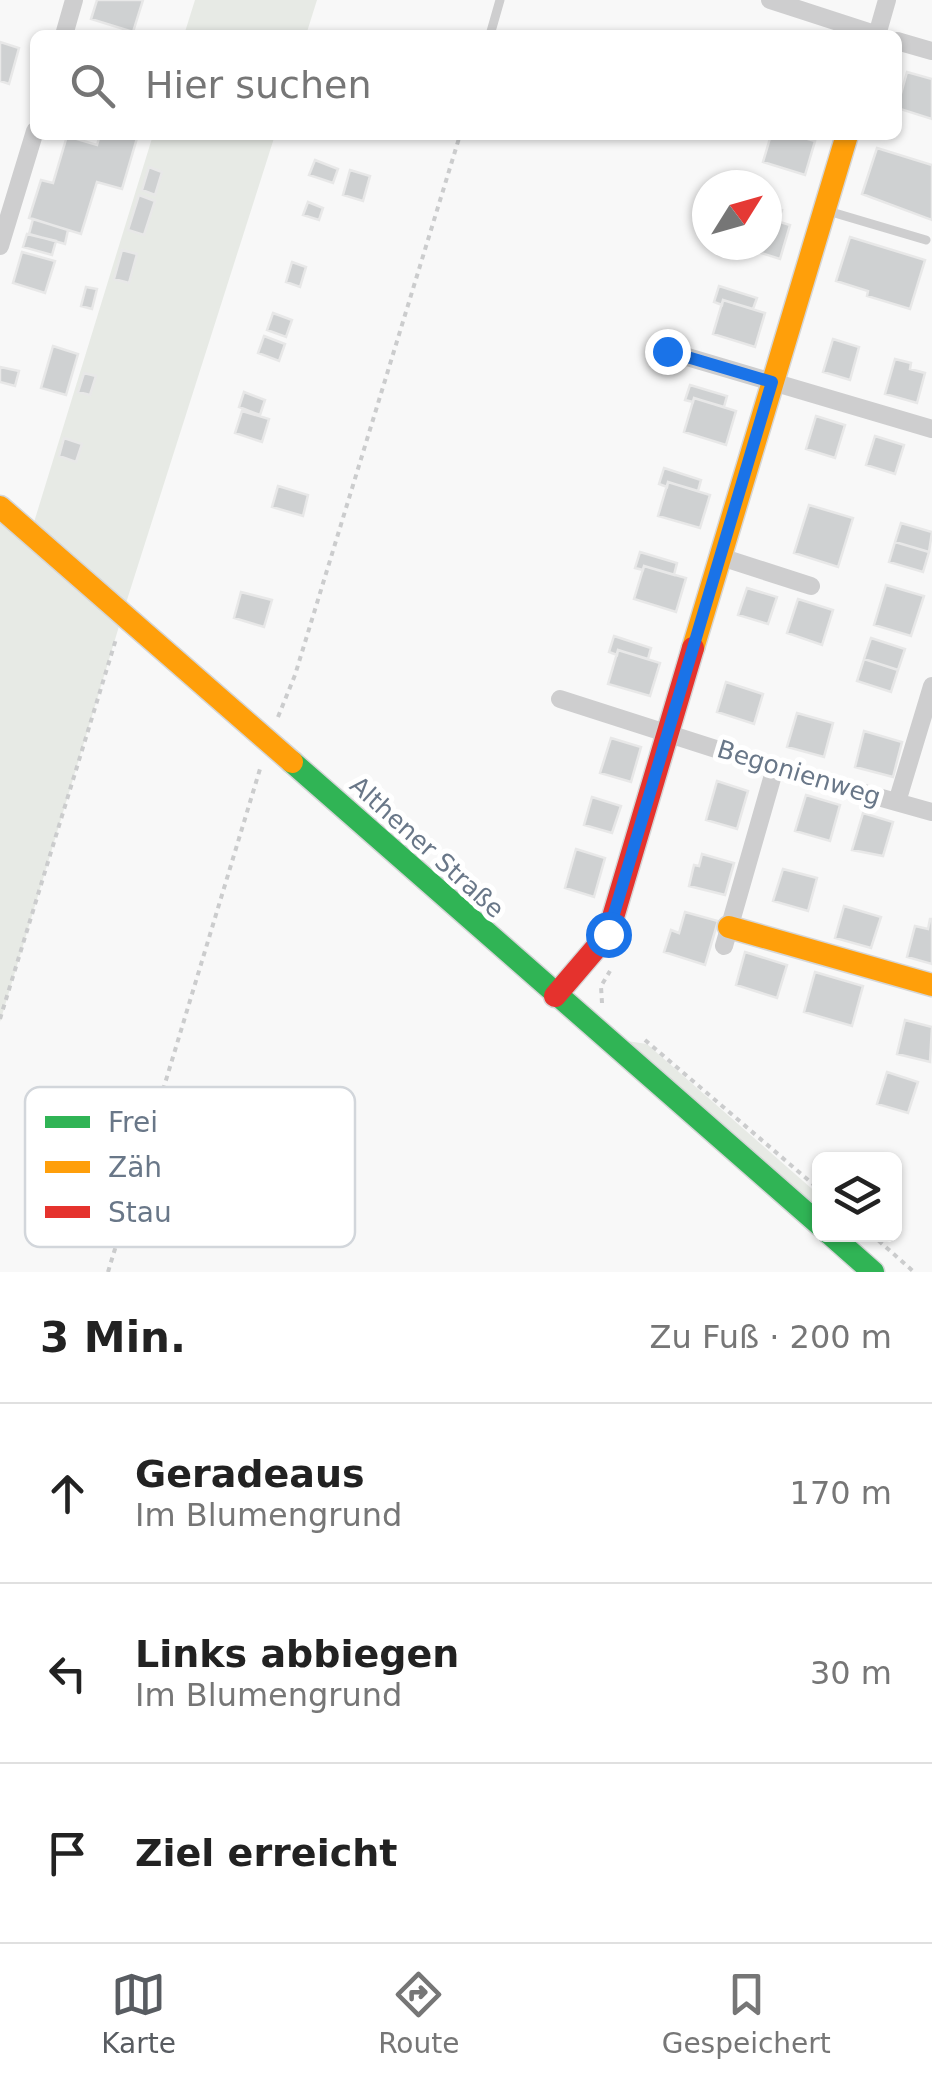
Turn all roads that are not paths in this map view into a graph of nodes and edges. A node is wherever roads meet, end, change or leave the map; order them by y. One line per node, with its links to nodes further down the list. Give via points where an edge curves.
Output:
1 (74, 0): 5 (street)
2 (500, 0): 6 (lane)
3 (770, 0): 7 (street)
4 (887, 0): 8 (street)
5 (65, 30)
6 (491, 30)
7 (862, 30)
8 (878, 30)
9 (902, 42): 10 (street)
10 (932, 51)
11 (32, 140): 15 (street)
12 (845, 140): 13 (main road)
13 (824, 210): 14 (lane); 17 (main road)
14 (926, 240)
15 (0, 246)
16 (667, 351): 17 (street)
17 (772, 382): 18 (street); 20 (main road)
18 (932, 429)
19 (0, 506): 30 (main road, Althener Straße)
20 (721, 556): 21 (street); 24 (main road)
21 (811, 586)
22 (932, 686): 26 (street)
23 (560, 699): 24 (street, Begonienweg)
24 (666, 733): 25 (street, Begonienweg); 30 (main road, via 608,934)
25 (775, 768): 26 (street, Begonienweg); 28 (street)
26 (897, 802): 27 (street, Begonienweg)
27 (932, 812)
28 (726, 936): 29 (main road)
29 (932, 985)
30 (555, 996): 31 (main road, Althener Straße)
31 (812, 1219)
32 (839, 1242): 33 (main road)
33 (874, 1272)

